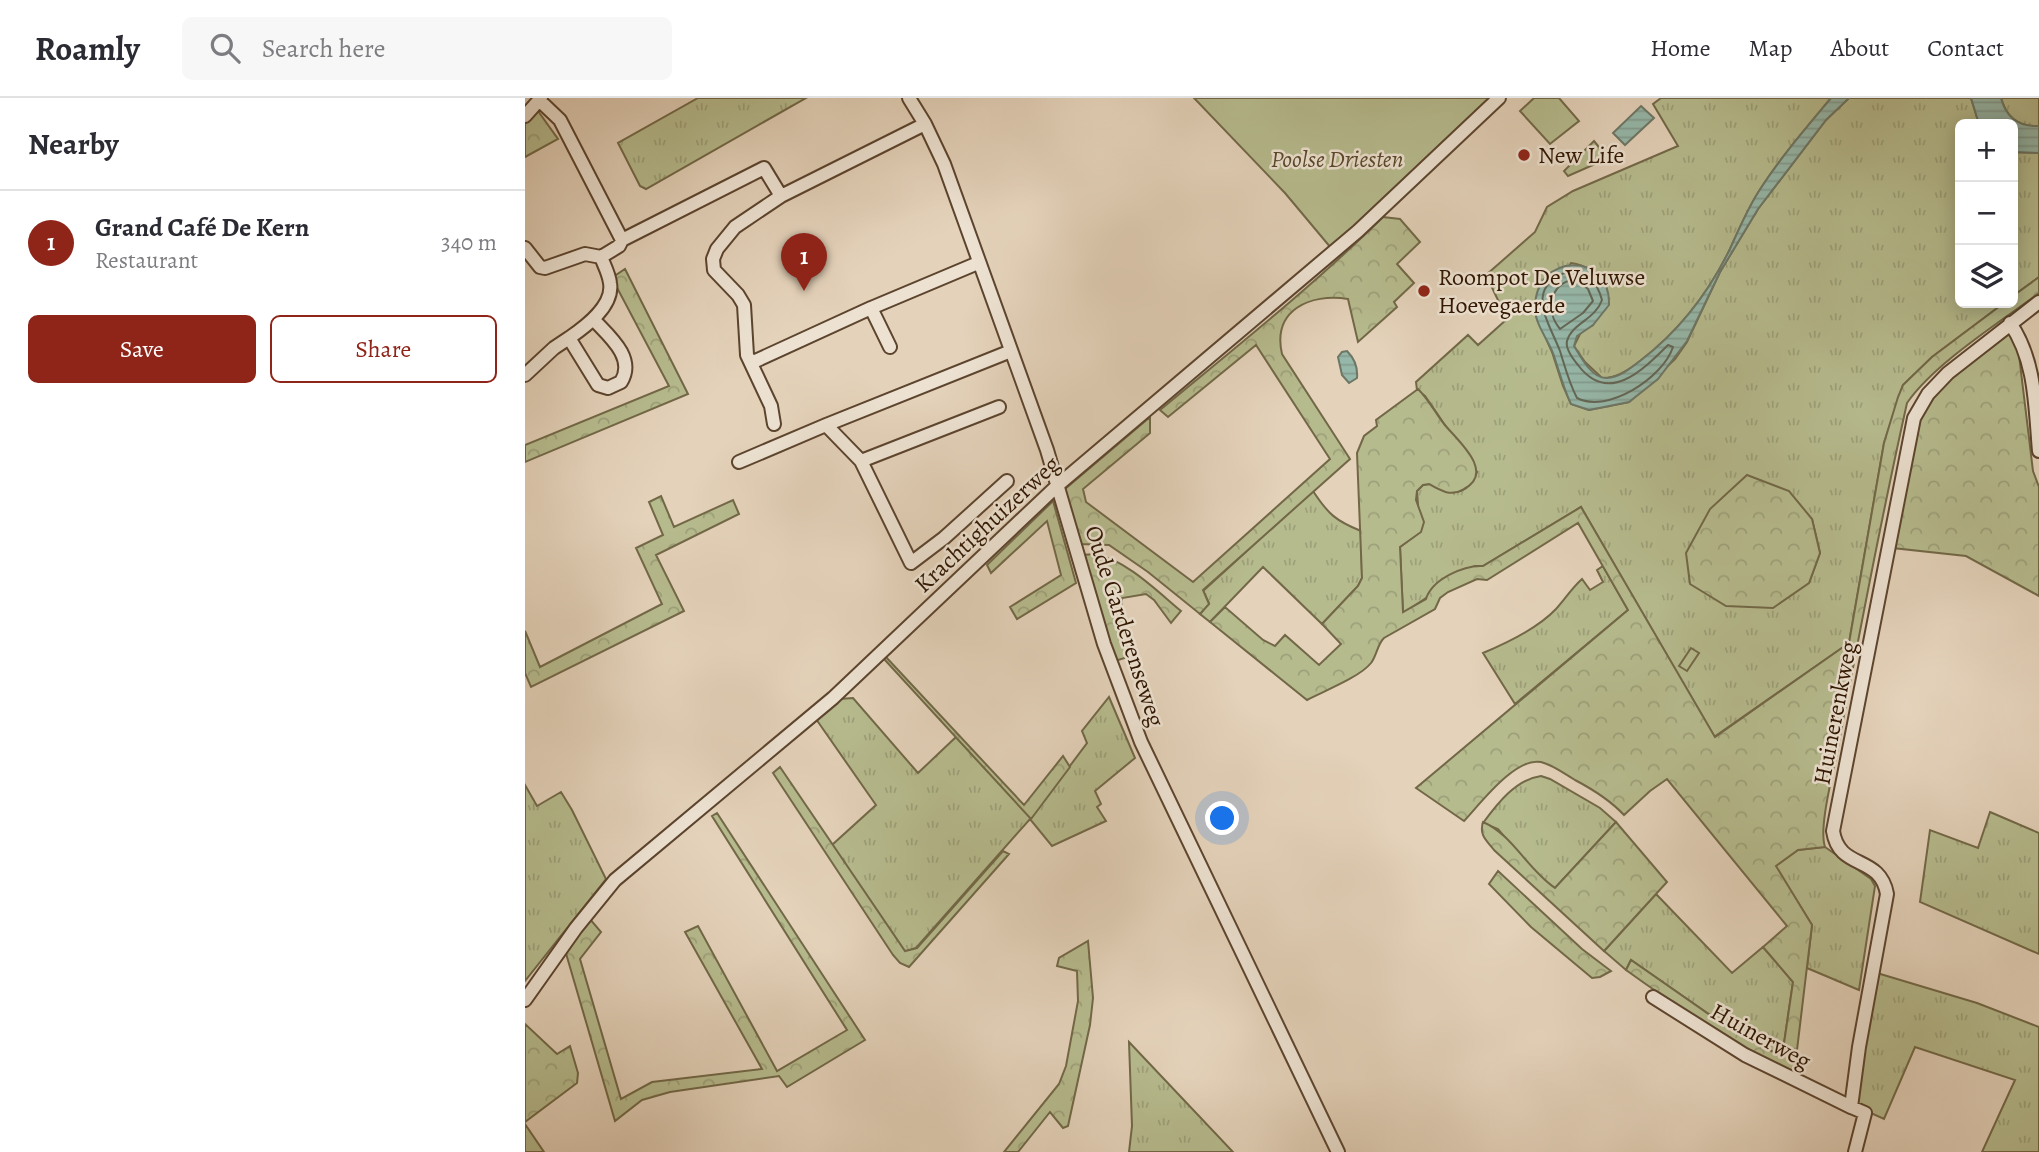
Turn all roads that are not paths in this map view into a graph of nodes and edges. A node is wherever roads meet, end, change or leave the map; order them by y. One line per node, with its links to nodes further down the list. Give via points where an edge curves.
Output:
1 (909, 98): 5 (street, Oude Garderenseweg)
2 (1499, 98): 27 (street, Krachtighuizerweg, via 1358,232)
3 (540, 99): 4 (street); 7 (street, via 560,120)
4 (525, 116)
5 (925, 124): 6 (street); 10 (street, Oude Garderenseweg, via 944,164)
6 (781, 196): 7 (street, via 764,168); 18 (street, via 735,227 713,259 714,270 744,305)
7 (622, 240): 9 (street)
8 (525, 248): 9 (street, via 545,268 585,254)
9 (601, 257): 13 (street, via 610,291)
10 (978, 263): 12 (street); 17 (street, Oude Garderenseweg)
11 (2039, 302): 14 (street, Huinerenkweg)
12 (871, 309): 16 (street); 18 (street)
13 (594, 320): 15 (street); 15 (street, via 620,349 626,368 621,382 608,388 598,385)
14 (2010, 323): 23 (street, via 2032,374); 30 (street, Huinerenkweg, via 1928,394 1914,418 1903,472 1833,831 1835,845 1879,873 1887,894)
15 (569, 338): 19 (street)
16 (890, 347)
17 (1011, 351): 22 (street); 27 (street, Oude Garderenseweg)
18 (751, 363): 21 (street, via 771,406)
19 (525, 375)
20 (999, 407): 24 (street)
21 (774, 424)
22 (825, 425): 24 (street); 25 (street)
23 (2039, 451)
24 (861, 461): 26 (street, via 911,563)
25 (739, 462)
26 (1007, 481)
27 (1058, 485): 29 (street, Krachtighuizerweg, via 833,698 615,880); 31 (street, Oude Garderenseweg, via 1104,644 1141,742)
28 (1653, 997): 30 (street, Huinerweg, via 1745,1055)
29 (525, 1000)
30 (1851, 1107): 32 (street, Huinerenkweg, via 1865,1113)
31 (1338, 1152)
32 (1855, 1152)

